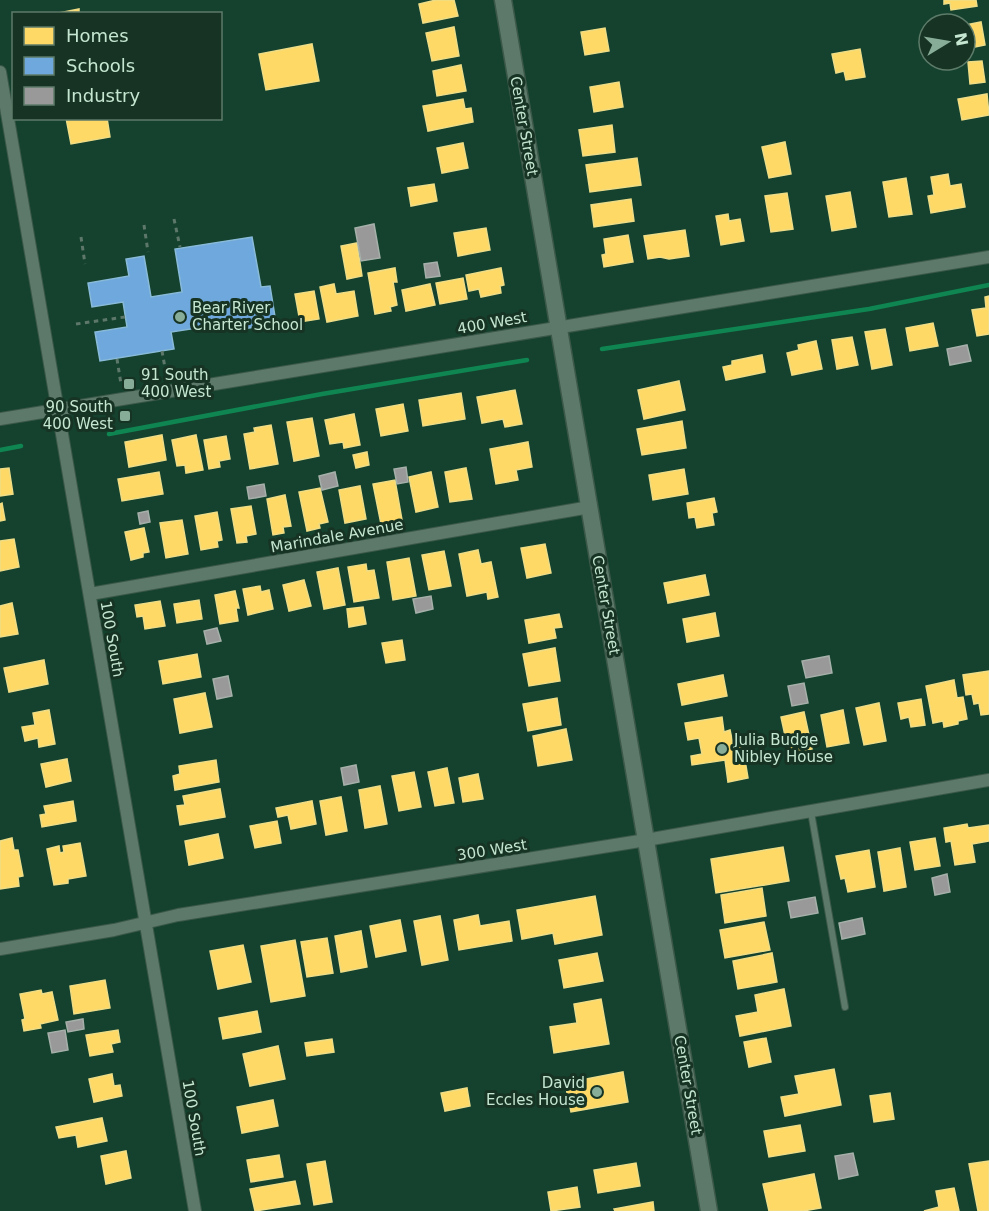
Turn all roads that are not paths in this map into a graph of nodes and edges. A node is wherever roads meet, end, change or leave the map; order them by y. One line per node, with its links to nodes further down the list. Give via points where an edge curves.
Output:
1 (503, 0): 4 (street, Center Street)
2 (0, 72): 5 (street, 100 South)
3 (989, 257): 4 (street, 400 West)
4 (559, 327): 5 (street, 400 West); 7 (street, Center Street)
5 (58, 409): 6 (street, 400 West); 8 (street, 100 South)
6 (0, 419)
7 (590, 507): 8 (street, Marindale Avenue); 11 (street, Center Street)
8 (90, 594): 12 (street, 100 South)
9 (989, 780): 10 (street, 300 West)
10 (811, 811): 11 (street, 300 West); 14 (lane)
11 (646, 840): 12 (street, 300 West); 16 (street, Center Street)
12 (146, 922): 13 (street, 300 West); 15 (street, 100 South)
13 (0, 949)
14 (845, 1007)
15 (195, 1211)
16 (709, 1211)

